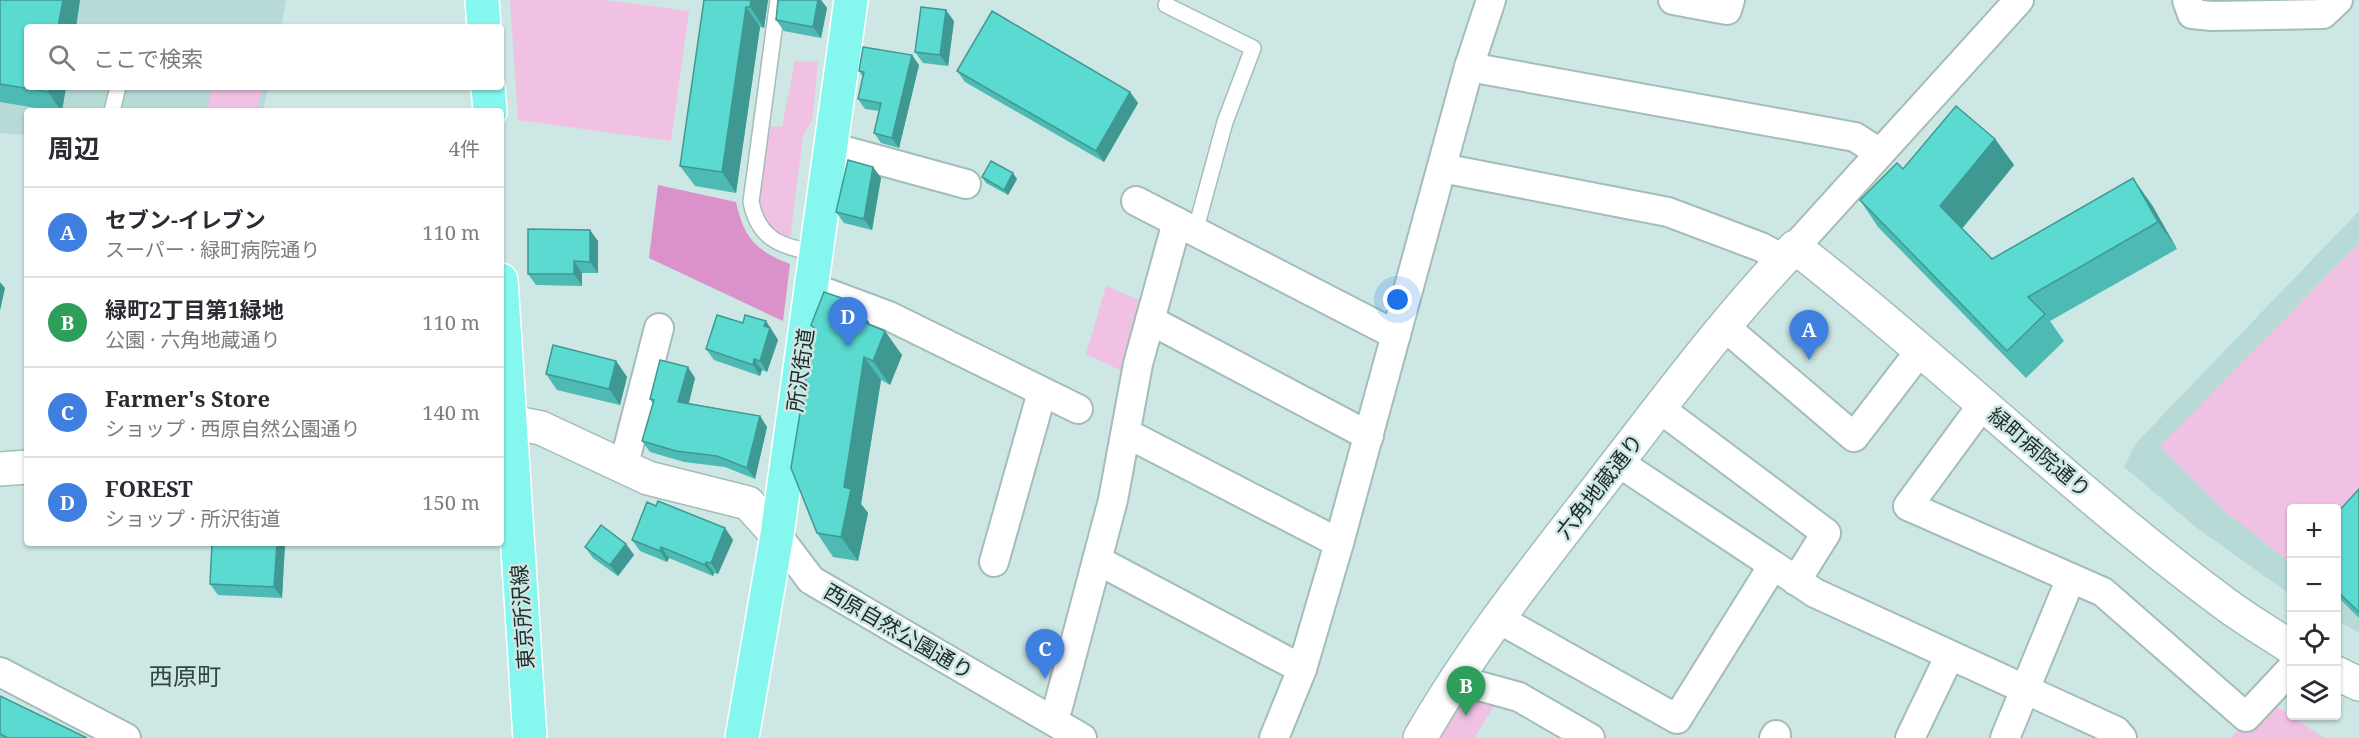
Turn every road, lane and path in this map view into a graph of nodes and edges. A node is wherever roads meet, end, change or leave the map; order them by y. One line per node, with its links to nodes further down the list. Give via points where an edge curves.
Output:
1 (482, 0): 11 (main road)
2 (778, 0): 23 (lane, via 751,202 753,215 772,240)
3 (851, 0): 17 (main road, 所沢街道)
4 (1491, 0): 12 (street)
5 (1673, 0): 6 (street, via 1727,10)
6 (1730, 0)
7 (2019, 0): 18 (street)
8 (2187, 0): 9 (street, via 2192,14 2212,16 2323,15)
9 (2338, 0)
10 (1166, 5): 22 (lane, via 1253,48)
11 (484, 24)
12 (1469, 67): 18 (street, via 1855,137); 19 (street)
13 (117, 90): 15 (lane)
14 (488, 90): 16 (main road)
15 (113, 108)
16 (490, 108)
17 (831, 147): 20 (street); 23 (main road, 所沢街道)
18 (1880, 153): 24 (street)
19 (1442, 168): 24 (street, via 1668,212 1761,247); 29 (street)
20 (966, 184)
21 (1136, 201): 22 (street)
22 (1186, 227): 26 (street); 29 (street)
23 (816, 253): 25 (main road, 所沢街道)
24 (1789, 253): 27 (street, 六角地蔵通り); 30 (street, 緑町病院通り, via 1852,291)
25 (811, 287): 32 (street, via 889,316); 43 (main road, 所沢街道)
26 (1150, 321): 37 (street); 38 (street)
27 (1725, 327): 30 (street, via 1854,437); 34 (street, 六角地蔵通り)
28 (659, 328): 41 (street)
29 (1396, 335): 38 (street)
30 (1920, 351): 33 (street, 緑町病院通り)
31 (504, 385): 36 (main road, 東京所沢線)
32 (1042, 392): 35 (street); 46 (street, via 1006,481)
33 (1983, 404): 48 (street, via 1908,506); 50 (street, 緑町病院通り, via 2220,601)
34 (1659, 408): 39 (street, 六角地蔵通り); 47 (street, via 1826,533)
35 (1078, 409)
36 (505, 420): 41 (street, 西原自然公園通り, via 541,429); 62 (main road, 東京所沢線)
37 (1126, 433): 44 (street); 45 (street)
38 (1369, 436): 44 (street)
39 (1618, 462): 47 (street); 49 (street, 六角地蔵通り)
40 (24, 466): 42 (street)
41 (623, 468): 43 (street, 西原自然公園通り, via 748,503)
42 (0, 469)
43 (777, 535): 59 (street, 西原自然公園通り, via 811,580); 63 (main road, 所沢街道)
44 (1339, 543): 52 (street)
45 (1097, 560): 52 (street); 59 (street, via 1058,707)
46 (994, 562)
47 (1784, 574): 49 (street, via 1677,719); 51 (street, via 1815,593)
48 (2071, 578): 54 (street, via 2103,592 2246,717); 58 (street)
49 (1497, 618): 56 (street, 六角地蔵通り)
50 (2287, 645)
51 (1950, 655): 58 (street); 67 (street)
52 (1302, 669): 64 (street)
53 (0, 672): 61 (street)
54 (2287, 673)
55 (2341, 675): 57 (street)
56 (1454, 679): 65 (street, 六角地蔵通り); 66 (street, via 1519,697)
57 (2359, 684)
58 (2026, 687): 60 (street); 68 (street)
59 (1063, 730)
60 (2118, 736)
61 (126, 738)
62 (530, 738)
63 (742, 738)
64 (1274, 738)
65 (1420, 738)
66 (1590, 738)
67 (1910, 738)
68 (2005, 738)

